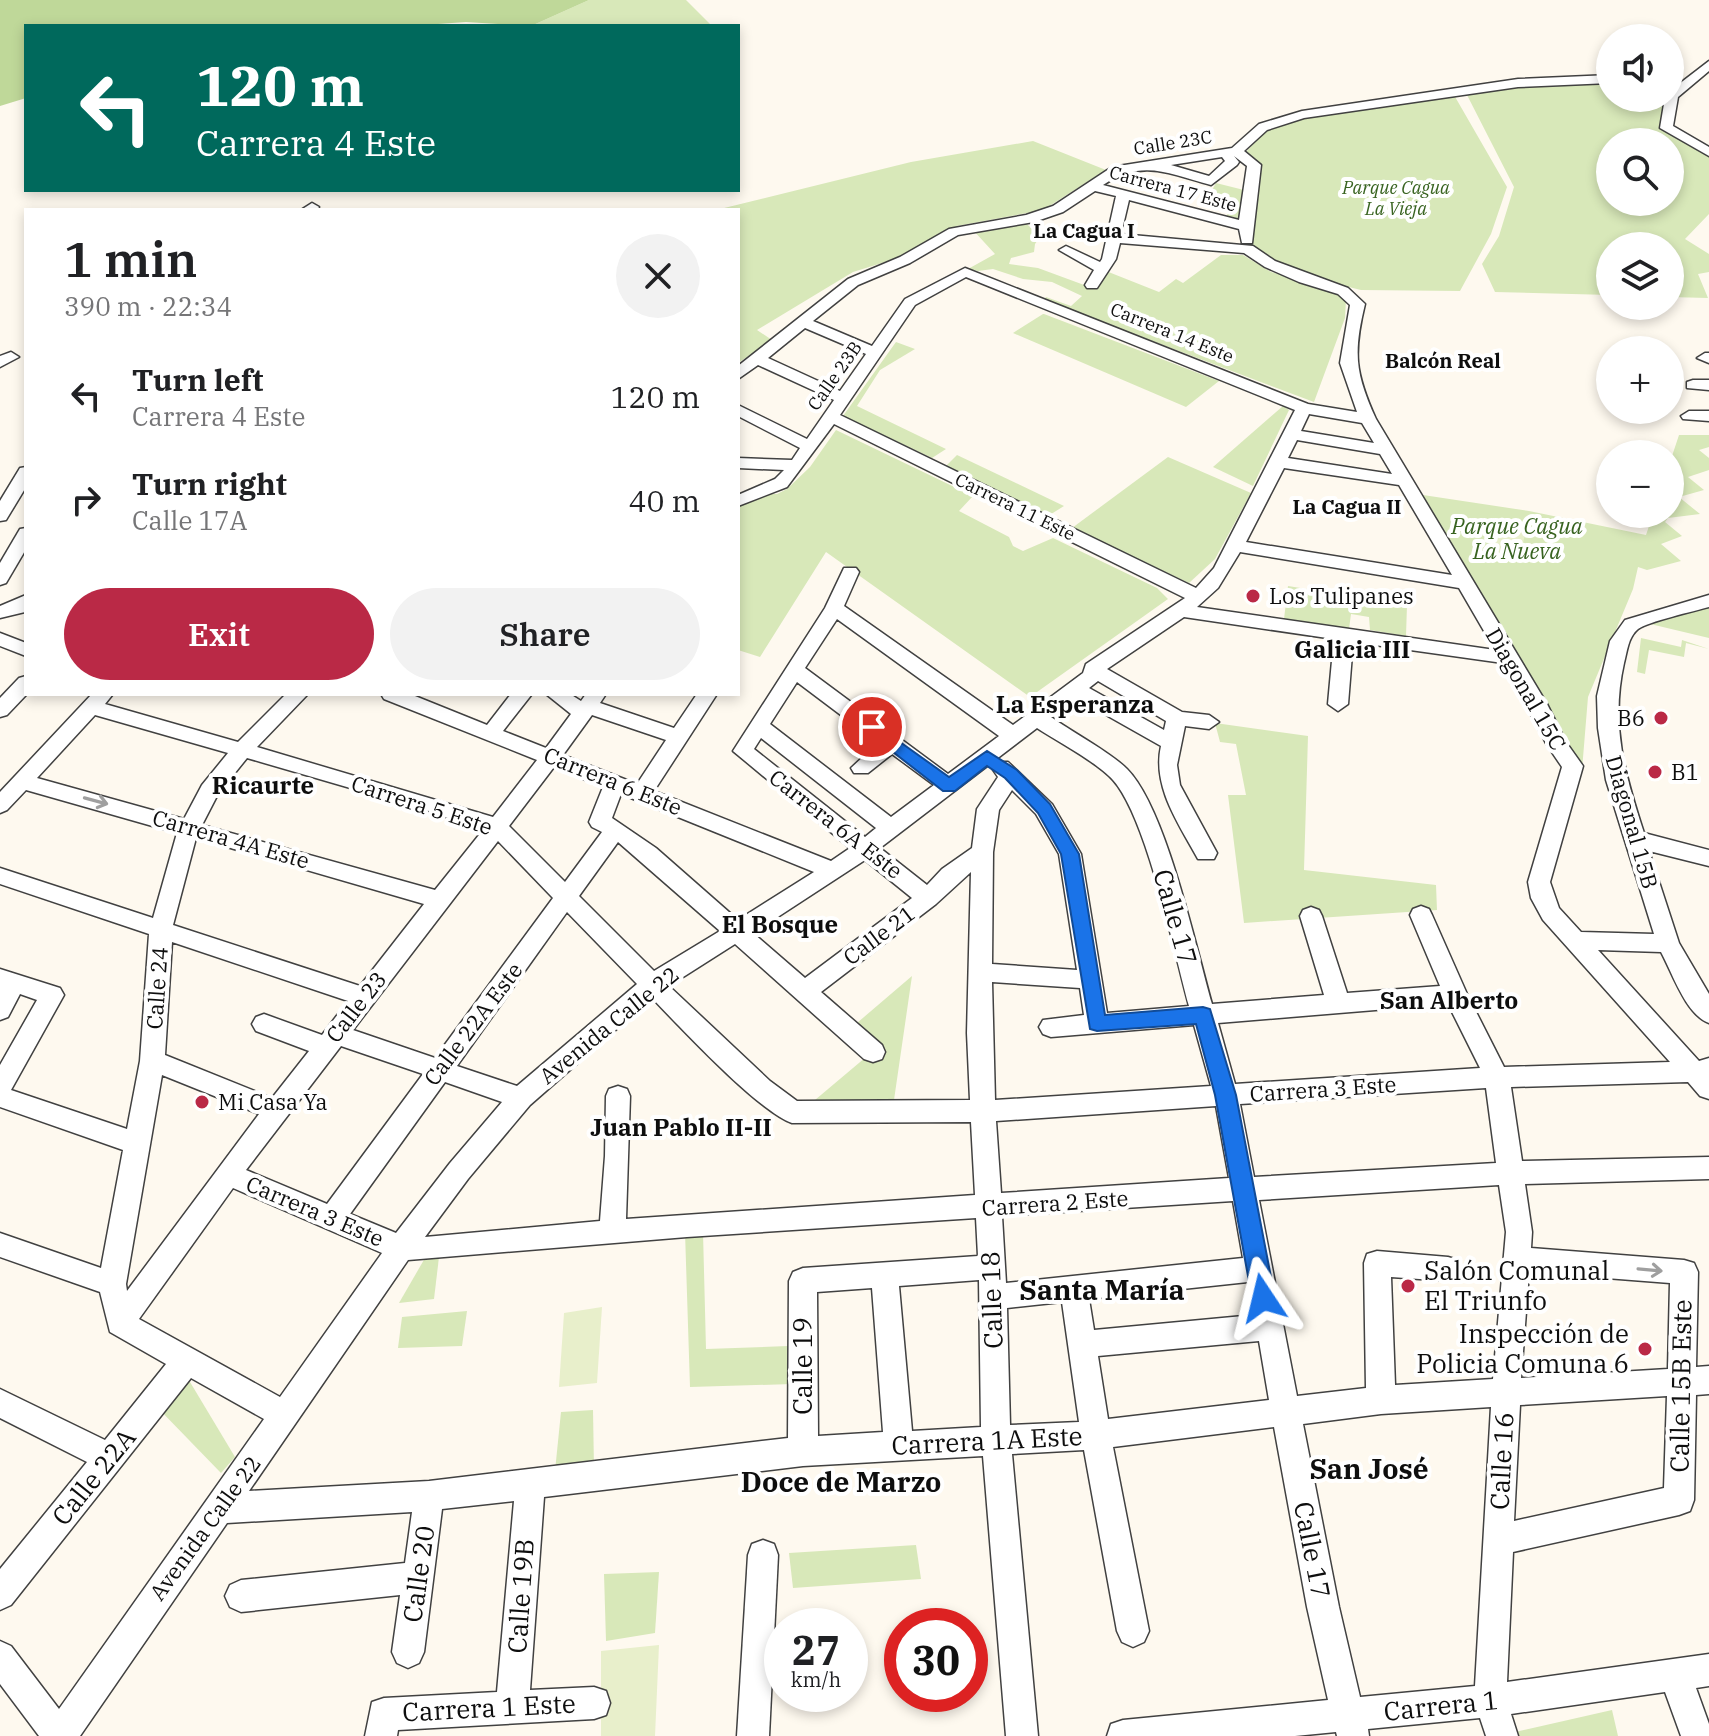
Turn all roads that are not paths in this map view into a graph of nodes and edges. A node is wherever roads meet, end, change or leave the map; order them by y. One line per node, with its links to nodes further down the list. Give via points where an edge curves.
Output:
1 (1709, 65): 3 (street)
2 (1596, 80): 6 (street, Calle 23C, via 1518,83 1302,115 1263,127)
3 (1684, 85)
4 (1668, 112): 5 (street, via 1666,128)
5 (1709, 152)
6 (1231, 155): 7 (street, Calle 23C); 7 (street, via 1217,178 1206,182); 10 (street, via 1254,165)
7 (1154, 164): 8 (street, Calle 23C, via 1117,170)
8 (1092, 186): 9 (street, Carrera 17 Este); 17 (street, Calle 23C, via 1047,213 954,232 853,282)
9 (1123, 195): 10 (street, Carrera 17 Este); 11 (street)
10 (1245, 226): 12 (street)
11 (1114, 238): 12 (street); 14 (street)
12 (1248, 249): 27 (street, Diagonal 15C, via 1270,264 1343,291 1358,304 1345,352 1350,381)
13 (1066, 250): 14 (street)
14 (1103, 269): 16 (street)
15 (965, 272): 18 (street, Calle 23B, via 910,302); 22 (street, Carrera 14 Este)
16 (1092, 285)
17 (805, 323): 18 (street); 19 (street, Calle 23C)
18 (876, 353): 21 (street, Calle 23B)
19 (759, 360): 20 (street, Calle 23C); 21 (street)
20 (740, 373)
21 (845, 399): 26 (street, Calle 23B)
22 (1304, 408): 27 (street, Carrera 14 Este); 28 (street, Avenida Calle 22)
23 (740, 411): 29 (street)
24 (1689, 416): 25 (street)
25 (1709, 416)
26 (832, 417): 29 (street, Calle 23B); 43 (street, Carrera 11 Este)
27 (1368, 419): 30 (street, Diagonal 15C)
28 (1290, 434): 30 (street); 31 (street, Avenida Calle 22)
29 (810, 447): 33 (street, Calle 23B)
30 (1387, 450): 35 (street, Diagonal 15C)
31 (1278, 462): 35 (street); 39 (street, Avenida Calle 22)
32 (740, 463): 33 (street)
33 (797, 465): 36 (street, Calle 23B, via 781,483)
34 (24, 475): 37 (street)
35 (1405, 481): 42 (street, Diagonal 15C)
36 (740, 500)
37 (0, 516)
38 (24, 537): 41 (street)
39 (1235, 546): 42 (street); 43 (street, Avenida Calle 22, via 1222,570)
40 (850, 572): 45 (street)
41 (0, 579)
42 (1464, 583): 50 (street, Diagonal 15C)
43 (1197, 596): 46 (street, Avenida Calle 22)
44 (1709, 601): 87 (street, Diagonal 15B, via 1632,624 1620,641 1607,696 1608,728 1616,780)
45 (834, 608): 51 (street); 69 (street)
46 (1180, 611): 47 (street); 52 (street, Avenida Calle 22)
47 (1341, 634): 50 (street); 62 (street)
48 (0, 639): 49 (street)
49 (24, 649)
50 (1509, 658): 101 (street, Diagonal 15C, via 1573,766 1539,882 1551,914)
51 (793, 669): 67 (street); 71 (street)
52 (1093, 669): 54 (street, Avenida Calle 22, via 1093,675); 65 (street)
53 (24, 685): 63 (street)
54 (1075, 688): 64 (street, Avenida Calle 22); 72 (street)
55 (296, 696): 73 (street, Calle 24)
56 (396, 696): 68 (street, Carrera 6 Este)
57 (520, 696): 68 (street)
58 (562, 696): 61 (street)
59 (706, 696): 70 (street)
60 (98, 701): 73 (street, Carrera 5 Este); 78 (street)
61 (588, 704): 70 (street); 74 (street, Calle 23)
62 (1338, 704)
63 (0, 710)
64 (1037, 718): 69 (street, Avenida Calle 22); 113 (street, Calle 17, via 1120,774 1139,805)
65 (1177, 718): 66 (street); 72 (street)
66 (1209, 722)
67 (758, 725): 86 (street, Carrera 6A Este); 88 (street, Carrera 6A Este, via 743,751)
68 (491, 733): 74 (street, Carrera 6 Este)
69 (1014, 736): 75 (street, Avenida Calle 22)
70 (680, 737): 81 (street)
71 (892, 743): 76 (street); 80 (street)
72 (1171, 743): 90 (street, via 1170,785)
73 (242, 750): 83 (street, Carrera 5 Este); 85 (street, Calle 24, via 209,790)
74 (551, 757): 79 (street, Carrera 6 Este); 83 (street, Calle 23)
75 (987, 757): 77 (street); 80 (street, Avenida Calle 22)
76 (861, 768)
77 (1011, 774): 89 (street, Calle 18, via 988,809); 105 (street, via 1044,809 1070,854)
78 (21, 781): 82 (street); 85 (street, Carrera 4A Este, one-way to 85)
79 (615, 782): 81 (street, Carrera 6 Este); 84 (street)
80 (949, 786): 86 (street, Avenida Calle 22)
81 (642, 793): 92 (street, Carrera 6 Este)
82 (0, 805)
83 (496, 826): 94 (street, Carrera 5 Este); 96 (street, Calle 23)
84 (608, 826): 94 (street, Calle 22A Este); 100 (street)
85 (190, 827): 96 (street, Carrera 4A Este); 99 (street, Calle 24)
86 (892, 829): 88 (street, Avenida Calle 22)
87 (1635, 839): 91 (street); 102 (street, Diagonal 15B)
88 (867, 847): 92 (street, Avenida Calle 22); 95 (street, Carrera 6A Este)
89 (982, 852): 95 (street, Calle 21); 103 (street, Calle 18)
90 (1206, 853)
91 (1709, 858)
92 (833, 871): 100 (street, Avenida Calle 22)
93 (0, 876): 99 (street)
94 (568, 898): 106 (street, Carrera 5 Este); 120 (street, Calle 22A Este)
95 (928, 898): 107 (street, Calle 21)
96 (440, 900): 109 (street, Calle 23)
97 (1421, 915): 108 (street, Calle 16)
98 (1311, 916): 110 (street)
99 (161, 929): 109 (street); 119 (street, Calle 24)
100 (736, 932): 106 (street, Avenida Calle 22); 107 (street)
101 (1576, 941): 102 (street); 122 (street, Diagonal 15C)
102 (1668, 943): 112 (street, Diagonal 15B)
103 (980, 972): 105 (street); 129 (street, Calle 18)
104 (8, 980): 111 (street); 123 (street, via 52,995)
105 (1091, 980): 114 (street)
106 (653, 984): 127 (street, Avenida Calle 22); 130 (street, Carrera 5 Este)
107 (804, 992): 118 (street)
108 (1455, 994): 110 (street); 121 (street, Calle 16)
109 (364, 997): 117 (street, Calle 23)
110 (1339, 1005): 113 (street)
111 (0, 1010)
112 (1709, 1013)
113 (1203, 1015): 114 (street); 124 (street, Calle 17)
114 (1097, 1023): 116 (street)
115 (264, 1024): 117 (street)
116 (1051, 1027)
117 (331, 1041): 120 (street); 128 (street, Calle 23)
118 (873, 1052)
119 (152, 1061): 128 (street); 131 (street, Calle 24)
120 (437, 1070): 127 (street); 137 (street, Calle 22A Este)
121 (1497, 1077): 122 (street, Carrera 3 Este); 124 (street, Carrera 3 Este); 133 (street, Calle 16)
122 (1704, 1077)
123 (0, 1088)
124 (1226, 1095): 129 (street, Carrera 3 Este); 135 (street, Calle 17)
125 (618, 1096): 138 (street)
126 (0, 1097): 131 (street)
127 (521, 1098): 140 (street, Avenida Calle 22)
128 (276, 1110): 134 (street, Calle 23)
129 (984, 1111): 130 (street, Carrera 3 Este); 136 (street, Calle 18)
130 (792, 1112)
131 (136, 1143): 146 (street, Calle 24)
132 (1709, 1168): 133 (street, Carrera 2 Este)
133 (1511, 1173): 135 (street, Carrera 2 Este); 141 (street, Calle 16, via 1519,1232)
134 (228, 1174): 137 (street, Carrera 3 Este); 149 (street, Calle 23)
135 (1243, 1189): 136 (street, Carrera 2 Este); 143 (street, Calle 17)
136 (989, 1208): 138 (street, Carrera 2 Este); 142 (street, Calle 18)
137 (331, 1219): 140 (street, Carrera 3 Este)
138 (612, 1233): 140 (street, Carrera 2 Este)
139 (0, 1245): 146 (street)
140 (401, 1248): 158 (street, Avenida Calle 22)
141 (1516, 1259): 153 (street, Calle 15B Este, one-way to 153, via 1684,1272); 154 (street, Calle 16)
142 (992, 1267): 145 (street); 148 (street, Calle 18)
143 (1258, 1269): 147 (street); 150 (street, Calle 17)
144 (1448, 1269): 155 (street, via 1377,1263)
145 (885, 1277): 161 (street); 162 (street, Calle 19, via 803,1281)
146 (112, 1284): 149 (street, Calle 24)
147 (1074, 1289): 148 (street); 151 (street)
148 (992, 1297): 160 (street, Calle 18)
149 (120, 1323): 152 (street)
150 (1269, 1327): 151 (street); 157 (street, Calle 17)
151 (1082, 1344): 159 (street)
152 (187, 1360): 158 (street); 163 (street, Calle 22A)
153 (1696, 1380): 154 (street, Carrera 1A Este); 167 (street, Calle 15B Este, via 1679,1500)
154 (1506, 1392): 155 (street, Carrera 1A Este); 167 (street, Calle 16)
155 (1381, 1400): 157 (street, Carrera 1A Este)
156 (0, 1403): 163 (street)
157 (1285, 1412): 159 (street, Carrera 1A Este); 181 (street, Calle 17)
158 (285, 1415): 166 (street, Avenida Calle 22)
159 (1096, 1435): 160 (street, Carrera 1A Este); 172 (street)
160 (996, 1441): 161 (street, Carrera 1A Este); 185 (street, Calle 18)
161 (899, 1446): 162 (street, Carrera 1A Este)
162 (803, 1451): 164 (street, Carrera 1A Este)
163 (110, 1458): 170 (street, Calle 22A)
164 (530, 1486): 165 (street, Carrera 1A Este); 179 (street, Calle 19B)
165 (429, 1496): 166 (street, Carrera 1A Este); 169 (street, Calle 20)
166 (218, 1508): 183 (street, Avenida Calle 22)
167 (1498, 1540): 177 (street, Calle 16)
168 (763, 1555): 184 (street)
169 (419, 1577): 171 (street); 173 (street, Calle 20)
170 (0, 1594)
171 (241, 1596)
172 (1133, 1631)
173 (408, 1652)
174 (0, 1657): 183 (street)
175 (1709, 1670): 176 (street, Carrera 1)
176 (1676, 1677): 177 (street, Carrera 1); 188 (street)
177 (1490, 1701): 181 (street, Carrera 1); 187 (street, Calle 16)
178 (594, 1703): 179 (street, Carrera 1 Este)
179 (512, 1706): 180 (street, Carrera 1 Este)
180 (382, 1725)
181 (1351, 1726): 182 (street, Carrera 1)
182 (1218, 1732): 186 (street, Carrera 1)
183 (59, 1736)
184 (753, 1736)
185 (1022, 1736)
186 (1126, 1736)
187 (1502, 1736)
188 (1697, 1736)

